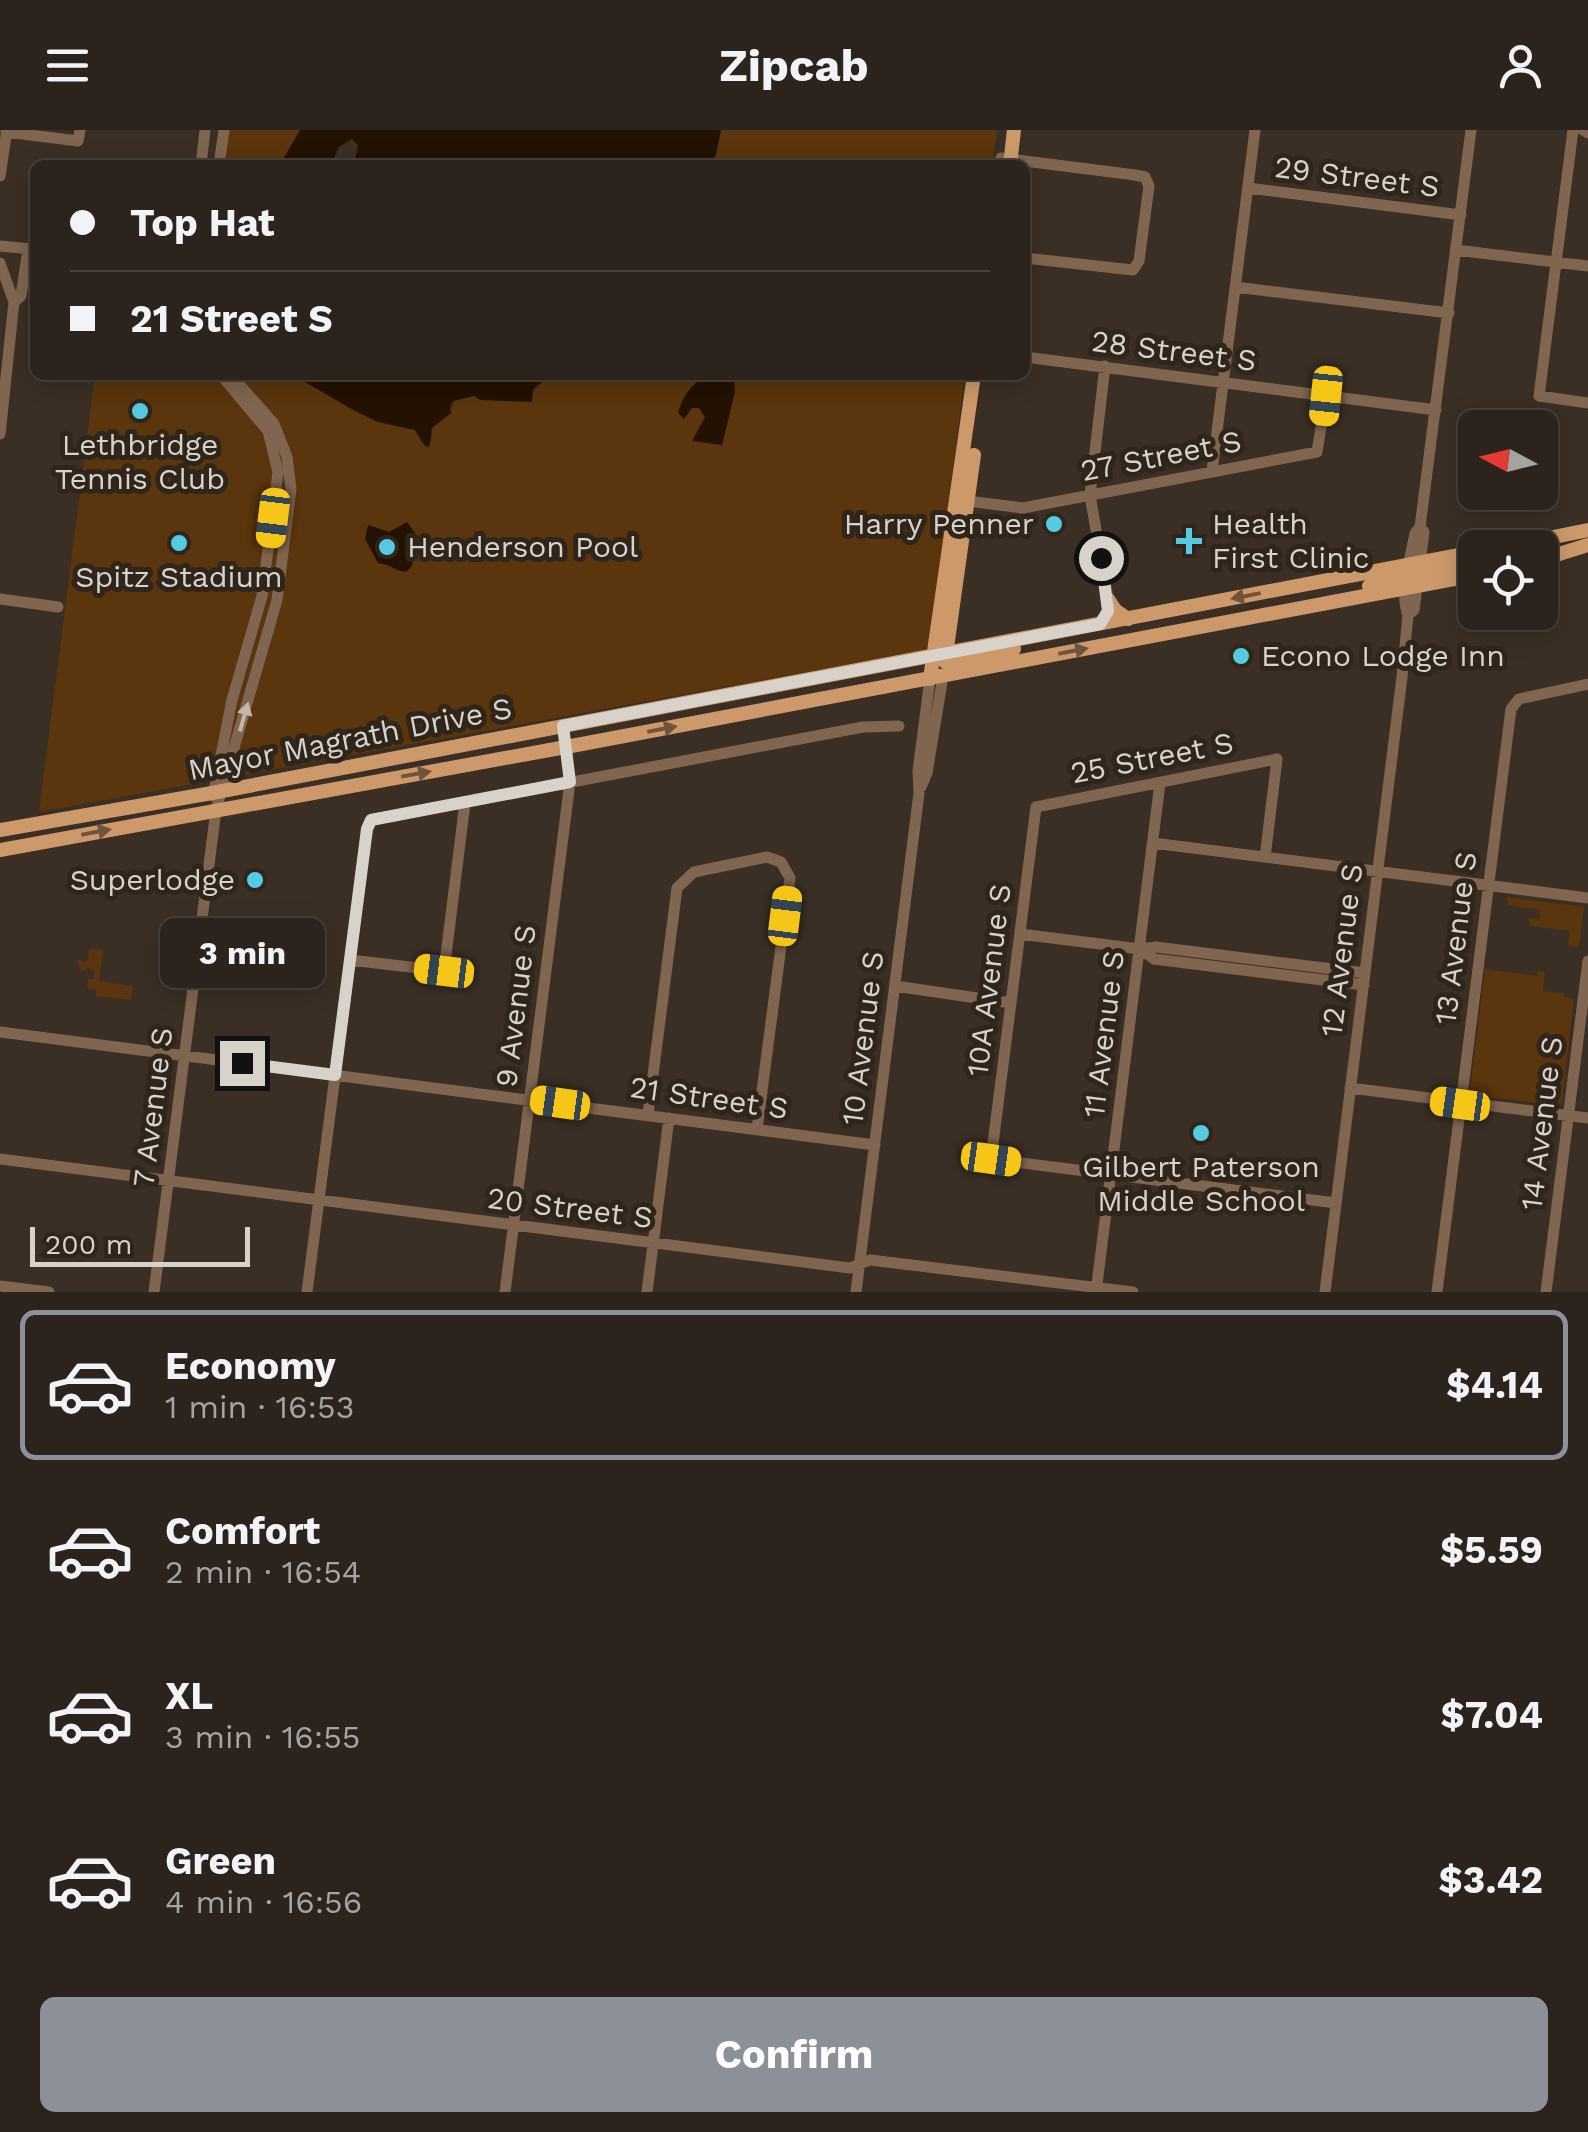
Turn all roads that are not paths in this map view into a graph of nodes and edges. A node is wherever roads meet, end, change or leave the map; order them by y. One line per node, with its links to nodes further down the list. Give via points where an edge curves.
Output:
1 (205, 130): 10 (street)
2 (224, 130): 11 (street)
3 (1005, 130): 12 (main road)
4 (1014, 130): 13 (main road)
5 (1255, 130): 16 (street)
6 (1472, 130): 17 (street, 12 Avenue S)
7 (1573, 130): 23 (street)
8 (4, 132): 9 (street); 15 (street)
9 (79, 136)
10 (201, 160)
11 (220, 160)
12 (1005, 160)
13 (1006, 160)
14 (1030, 164): 22 (street, via 1136,174 1149,186 1133,270)
15 (0, 176)
16 (1248, 188): 17 (street, 29 Street S); 26 (street)
17 (1461, 215): 20 (street, 12 Avenue S)
18 (0, 246): 19 (street)
19 (30, 250)
20 (1456, 250): 23 (street); 28 (street, 12 Avenue S)
21 (30, 255): 27 (street)
22 (1030, 259)
23 (1556, 262): 25 (street); 38 (street, via 1539,396)
24 (0, 263): 27 (street)
25 (1588, 266)
26 (1235, 287): 28 (street); 36 (street)
27 (14, 302): 30 (street)
28 (1448, 313): 39 (street, 12 Avenue S)
29 (1030, 358): 31 (street, 28 Street S)
30 (4, 364): 40 (street)
31 (1105, 366): 36 (street, 28 Street S); 42 (street)
32 (225, 380): 66 (street, via 268,431 278,472 262,596 232,700)
33 (235, 380): 66 (street, one-way to 33, via 278,600 292,482 274,424)
34 (974, 380): 43 (main road)
35 (982, 380): 43 (main road)
36 (1223, 382): 37 (street, 28 Street S); 41 (street)
37 (1326, 396): 39 (street, 28 Street S); 41 (street, 27 Street S, via 1317,452)
38 (1588, 402)
39 (1436, 410): 53 (street, 12 Avenue S)
40 (0, 434)
41 (1212, 471): 42 (street, 27 Street S)
42 (1090, 495): 43 (street, 27 Street S, via 1023,508); 55 (street)
43 (963, 500): 59 (main road)
44 (1588, 530): 45 (main road)
45 (1558, 537)
46 (1588, 545): 48 (main road)
47 (1588, 554): 50 (main road)
48 (1558, 555)
49 (1458, 558): 53 (main road, Mayor Magrath Drive S)
50 (1558, 558)
51 (1458, 565): 53 (main road)
52 (1458, 574): 53 (main road, Mayor Magrath Drive S)
53 (1414, 575): 57 (main road, Mayor Magrath Drive S, one-way to 57); 59 (main road, Mayor Magrath Drive S, one-way to 53, via 1270,614); 74 (street, 12 Avenue S)
54 (0, 598): 56 (street)
55 (1108, 599): 57 (main road); 58 (main road)
56 (58, 607)
57 (1128, 619): 58 (main road, Mayor Magrath Drive S)
58 (1100, 624): 59 (main road, Mayor Magrath Drive S)
59 (938, 667): 61 (main road, Mayor Magrath Drive S); 63 (main road, Mayor Magrath Drive S, one-way to 59, via 788,706); 82 (street, 10 Avenue S, via 918,771)
60 (1588, 684): 75 (street, 13 Avenue S, via 1519,699 1510,709)
61 (563, 726): 63 (street, 9 Avenue S); 66 (main road, Mayor Magrath Drive S)
62 (899, 726): 64 (street, via 863,727)
63 (566, 747): 64 (street, 9 Avenue S); 69 (main road, Mayor Magrath Drive S, one-way to 63)
64 (570, 782): 67 (street); 88 (street, 9 Avenue S)
65 (1160, 782): 68 (street, 25 Street S); 71 (street, 11 Avenue S); 73 (street, 25 Street S, via 1278,759)
66 (218, 792): 69 (street, 7 Avenue S); 70 (main road, Mayor Magrath Drive S)
67 (465, 803): 79 (street, via 371,820); 79 (street, via 444,971)
68 (1036, 807): 77 (street, 10A Avenue S)
69 (216, 810): 72 (main road, Mayor Magrath Drive S, one-way to 69); 85 (street, 7 Avenue S)
70 (0, 830)
71 (1153, 843): 73 (street); 78 (street, 11 Avenue S)
72 (0, 850)
73 (1265, 857): 74 (street)
74 (1377, 871): 75 (street); 81 (street, 12 Avenue S)
75 (1488, 886): 76 (street); 89 (street, 13 Avenue S)
76 (1588, 898)
77 (1020, 934): 78 (street); 83 (street, 10A Avenue S)
78 (1140, 949): 81 (street); 97 (street, 11 Avenue S)
79 (350, 960): 86 (street)
80 (1588, 961): 91 (street, 14 Avenue S)
81 (1364, 979): 87 (street, 12 Avenue S)
82 (896, 986): 83 (street); 95 (street, 10 Avenue S)
83 (1011, 1003): 97 (street, 10A Avenue S, via 991,1159)
84 (0, 1032): 85 (street, 21 Street S)
85 (185, 1056): 86 (street, 21 Street S); 98 (street, 7 Avenue S)
86 (335, 1075): 88 (street, 21 Street S); 99 (street)
87 (1350, 1088): 89 (street); 100 (street, 12 Avenue S)
88 (530, 1099): 90 (street, 21 Street S); 101 (street, 9 Avenue S)
89 (1460, 1104): 91 (street); 114 (street, 13 Avenue S)
90 (648, 1114): 92 (street, 21 Street S); 94 (street, via 676,888 694,872 772,858 790,878)
91 (1568, 1116): 93 (street); 115 (street, 14 Avenue S)
92 (668, 1118): 94 (street, 21 Street S); 102 (street)
93 (1588, 1118)
94 (757, 1129): 95 (street, 21 Street S)
95 (875, 1145): 103 (street, 10 Avenue S)
96 (0, 1160): 98 (street, 20 Street S)
97 (1111, 1175): 100 (street); 105 (street, 11 Avenue S)
98 (169, 1180): 99 (street, 20 Street S); 107 (street, 7 Avenue S)
99 (319, 1201): 101 (street, 20 Street S); 108 (street)
100 (1336, 1203): 113 (street, 12 Avenue S)
101 (513, 1226): 102 (street, 20 Street S); 109 (street, 9 Avenue S)
102 (653, 1244): 103 (street, 20 Street S, via 850,1268); 110 (street)
103 (860, 1263): 105 (street, 20 Street S); 111 (street, 10 Avenue S)
104 (0, 1286): 106 (street)
105 (1097, 1290): 112 (street, 20 Street S)
106 (48, 1292)
107 (154, 1292)
108 (307, 1292)
109 (505, 1292)
110 (647, 1292)
111 (856, 1292)
112 (1133, 1292)
113 (1325, 1292)
114 (1437, 1292)
115 (1546, 1292)

